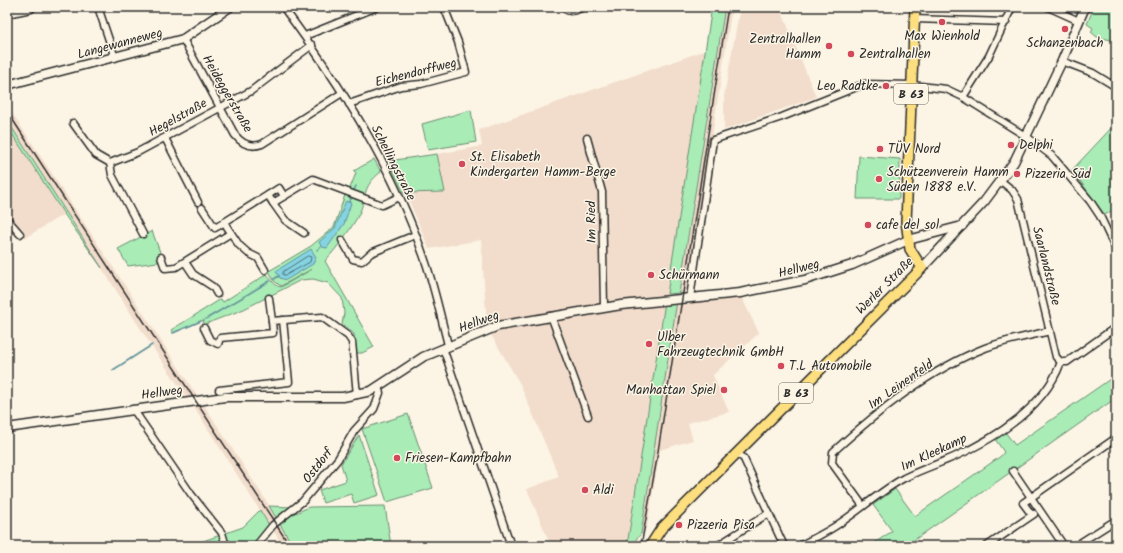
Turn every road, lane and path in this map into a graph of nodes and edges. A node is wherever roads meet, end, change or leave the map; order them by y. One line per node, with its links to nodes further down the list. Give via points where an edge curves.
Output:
1 (33, 7): 13 (street)
2 (98, 7): 20 (street)
3 (230, 7): 18 (street, Langewanneweg)
4 (283, 7): 17 (street, Schellingstraße)
5 (377, 7): 17 (street)
6 (444, 7): 27 (street, Eichendorffweg, via 456,36 466,72 421,84 401,86)
7 (584, 7): 12 (street, via 572,12)
8 (915, 7): 14 (main road, B 63)
9 (1012, 7): 16 (street)
10 (1048, 7): 15 (street)
11 (1085, 7): 15 (street, Werler Straße)
12 (564, 8)
13 (7, 14)
14 (914, 19): 16 (street); 23 (main road, B 63)
15 (1079, 21): 21 (street, Werler Straße)
16 (1006, 22): 26 (street, via 989,56)
17 (304, 36): 19 (street, Schellingstraße)
18 (183, 39): 20 (street, Langewanneweg); 28 (street, Heideggerstraße)
19 (312, 45): 25 (street, Schellingstraße); 28 (street, Hegelstraße, via 251,91)
20 (115, 58): 22 (street, Langewanneweg)
21 (1062, 61): 24 (street, via 1093,73); 30 (street, Werler Straße)
22 (8, 82)
23 (912, 85): 26 (street, via 936,87); 50 (main road, B 63, via 906,203); 58 (street, via 864,84 800,110 713,140)
24 (1116, 86)
25 (342, 93): 27 (street, Schellingstraße); 28 (street, Heideggerstraße, via 282,133 256,146 247,145 237,138)
26 (963, 97): 30 (street)
27 (349, 104): 37 (street, Schellingstraße, via 382,160)
28 (219, 108): 31 (street, Hegelstraße)
29 (73, 123): 33 (street, via 96,155)
30 (1027, 137): 34 (street, Werler Straße); 51 (street, via 1052,156 1082,189 1100,216)
31 (165, 138): 33 (street, Hegelstraße); 42 (street)
32 (587, 138): 59 (street, Im Ried, via 602,192)
33 (110, 163): 46 (street, via 112,176)
34 (1001, 181): 41 (street, Werler Straße); 65 (street, Saarlandstraße, via 1018,199)
35 (268, 195): 36 (street, via 279,188); 38 (street); 40 (street)
36 (284, 196): 37 (street, via 313,179 382,205); 38 (street)
37 (399, 197): 47 (street, Schellingstraße)
38 (273, 203): 44 (street, via 285,220)
39 (7, 219): 45 (street)
40 (224, 222): 42 (street); 43 (street)
41 (962, 226): 50 (street, Hellweg); 54 (street, Werler Straße)
42 (215, 228): 48 (street)
43 (231, 233): 48 (street); 55 (street, via 239,245 258,258)
44 (304, 233)
45 (20, 234)
46 (143, 234)
47 (416, 235): 49 (street, via 371,253 362,261 353,259); 68 (street, Schellingstraße, via 426,264)
48 (221, 239): 53 (street)
49 (342, 240)
50 (908, 240): 54 (main road, B 63, via 914,257); 58 (street, Hellweg, via 834,271 805,280 740,293)
51 (1116, 250)
52 (161, 257): 53 (street, via 165,268 176,267)
53 (185, 262): 56 (street, via 192,274 213,287)
54 (922, 268): 77 (main road, Werler Straße / B 63)
55 (265, 270)
56 (217, 294)
57 (269, 298): 62 (street)
58 (690, 298): 59 (street, Hellweg)
59 (604, 307): 60 (street, Hellweg)
60 (551, 316): 68 (street, Hellweg, via 498,326); 74 (street)
61 (283, 320): 62 (street); 66 (street); 72 (street, via 322,317 348,336 352,342)
62 (272, 321): 67 (street)
63 (1116, 327): 69 (street, via 1067,362)
64 (204, 328): 67 (street, via 210,340 218,344 220,338)
65 (1050, 331): 69 (street, Saarlandstraße, via 1056,357); 80 (street, Im Leinenfeld, via 999,343 958,361 906,393 856,431 834,452 832,463)
66 (284, 332): 67 (street); 71 (street, via 289,382)
67 (273, 333)
68 (445, 347): 70 (street, Hellweg, via 411,364); 87 (street, Schellingstraße)
69 (1061, 362): 80 (street, Im Kleekamp, via 1056,378 1020,417 968,450 905,478)
70 (378, 387): 72 (street, Hellweg); 86 (street, Ostdorf, via 380,393 374,409 354,431 338,459 316,488 271,527)
71 (219, 390)
72 (357, 395): 73 (street, Hellweg, via 226,397)
73 (133, 409): 75 (street, Hellweg); 85 (street, via 191,494 222,533)
74 (588, 416)
75 (7, 428)
76 (1116, 438): 79 (street)
77 (738, 452): 82 (street, via 744,459); 88 (main road, Werler Straße / B 63, via 661,529)
78 (1013, 472): 79 (street)
79 (1031, 498): 81 (street); 83 (street, via 1023,503)
80 (863, 506): 91 (street, Im Kleekamp, via 834,527)
81 (1040, 510): 83 (street); 93 (street)
82 (769, 513): 89 (street); 90 (street)
83 (1032, 515): 92 (street)
84 (1116, 520): 94 (street)
85 (226, 546)
86 (256, 546)
87 (511, 546)
88 (650, 546)
89 (717, 546)
90 (784, 546)
91 (799, 546)
92 (987, 546)
93 (1064, 546)
94 (1075, 546)

